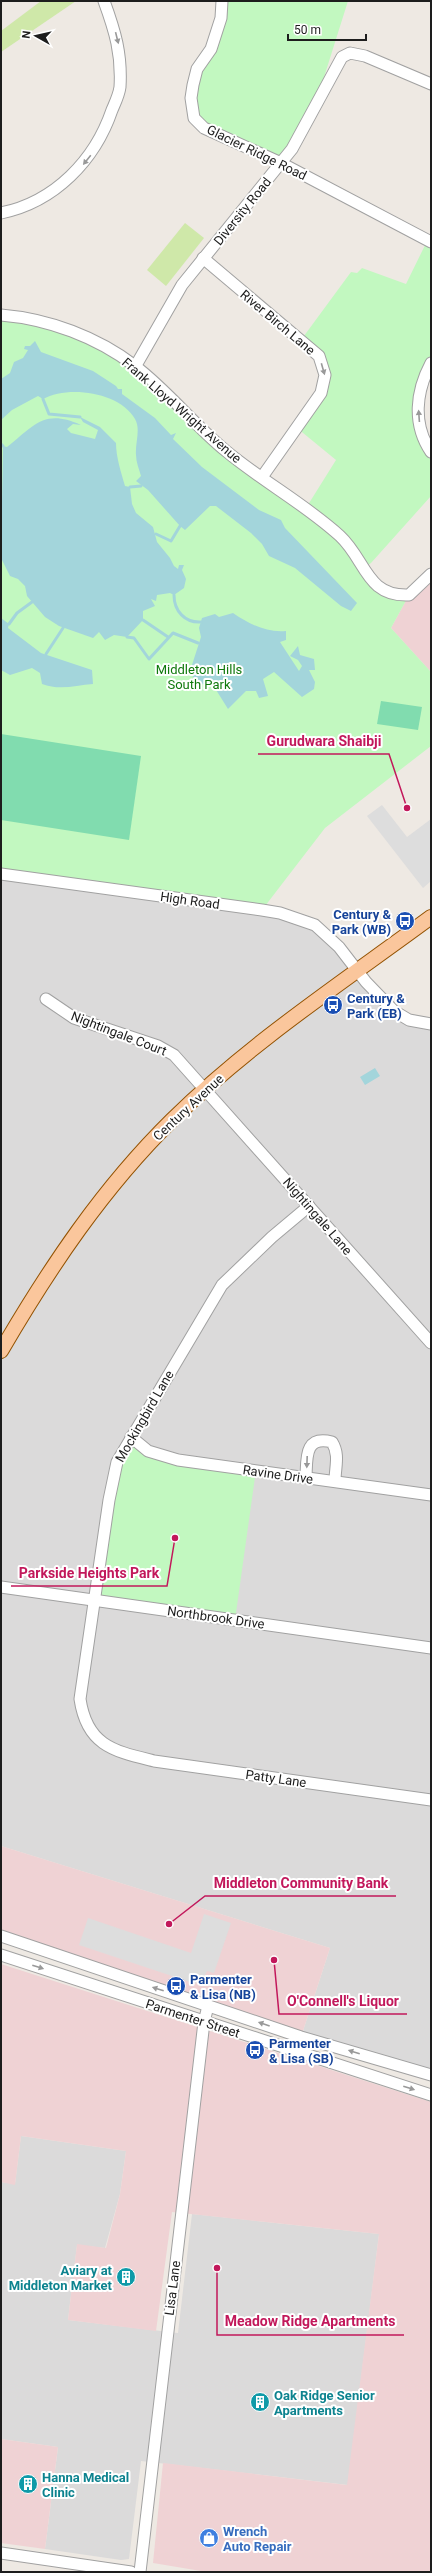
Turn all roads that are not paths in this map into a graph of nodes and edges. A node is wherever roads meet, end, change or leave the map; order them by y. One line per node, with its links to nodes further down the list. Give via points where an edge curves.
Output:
1 (104, 1): 5 (street, one-way to 5, via 118,40 120,88 105,132 87,160 58,188 27,204)
2 (222, 1): 4 (street, Glacier Ridge Road, via 221,18 211,49 197,69 193,85 191,98 194,118 204,128)
3 (431, 84): 4 (street, Diversity Road, via 364,56 347,54 342,57 292,150)
4 (281, 163): 6 (street, Glacier Ridge Road); 7 (street, Diversity Road)
5 (1, 213)
6 (431, 242)
7 (203, 258): 10 (street, Diversity Road, via 182,285); 12 (street, River Birch Lane, one-way to 12, via 319,356 325,375 321,393)
8 (1, 315): 10 (street, Frank Lloyd Wright Avenue, via 23,317 72,331 107,348)
9 (431, 363): 11 (street, one-way to 9, via 419,421 418,398 420,385)
10 (135, 367): 12 (street, Frank Lloyd Wright Avenue, via 226,451)
11 (431, 452)
12 (262, 477): 13 (street, Frank Lloyd Wright Avenue, via 297,501 341,537 379,588 393,596 409,595)
13 (431, 574)
14 (1, 874): 16 (street, High Road, via 280,913 304,920 321,929)
15 (431, 917): 16 (main road, Century Avenue)
16 (358, 971): 18 (street, High Road, via 394,1011 409,1020); 19 (main road, Century Avenue, via 245,1055)
17 (46, 999): 19 (street, Nightingale Court, via 74,1018 158,1046 174,1055)
18 (431, 1024)
19 (205, 1089): 20 (street, Nightingale Lane); 22 (main road, Century Avenue, via 148,1145 99,1201 47,1274)
20 (309, 1206): 21 (street, Nightingale Lane); 23 (street, Mockingbird Lane, via 222,1285)
21 (431, 1343)
22 (1, 1351)
23 (131, 1437): 24 (street, Ravine Drive, via 148,1451 178,1460); 28 (street, Mockingbird Lane, via 115,1466)
24 (306, 1477): 25 (street, Ravine Drive); 25 (street, one-way to 24, via 338,1456 332,1442 325,1440 319,1440 310,1446)
25 (335, 1481): 26 (street, Ravine Drive)
26 (431, 1495)
27 (1, 1587): 28 (street, Northbrook Drive)
28 (95, 1600): 29 (street, Northbrook Drive); 30 (street, Mockingbird Lane, via 81,1706 88,1726 98,1740)
29 (431, 1648)
30 (122, 1753): 31 (street, Patty Lane, via 154,1761)
31 (431, 1800)
32 (1, 1936): 34 (street, Parmenter Street, one-way to 32)
33 (1, 1955): 35 (street, Parmenter Street, one-way to 35)
34 (208, 2006): 35 (street, Lisa Lane); 36 (street, Parmenter Street, one-way to 34, via 301,2037)
35 (204, 2022): 37 (street, Parmenter Street, one-way to 37); 40 (street, Lisa Lane)
36 (431, 2075)
37 (431, 2095)
38 (1, 2553): 39 (street)
39 (131, 2572)
40 (140, 2572)

